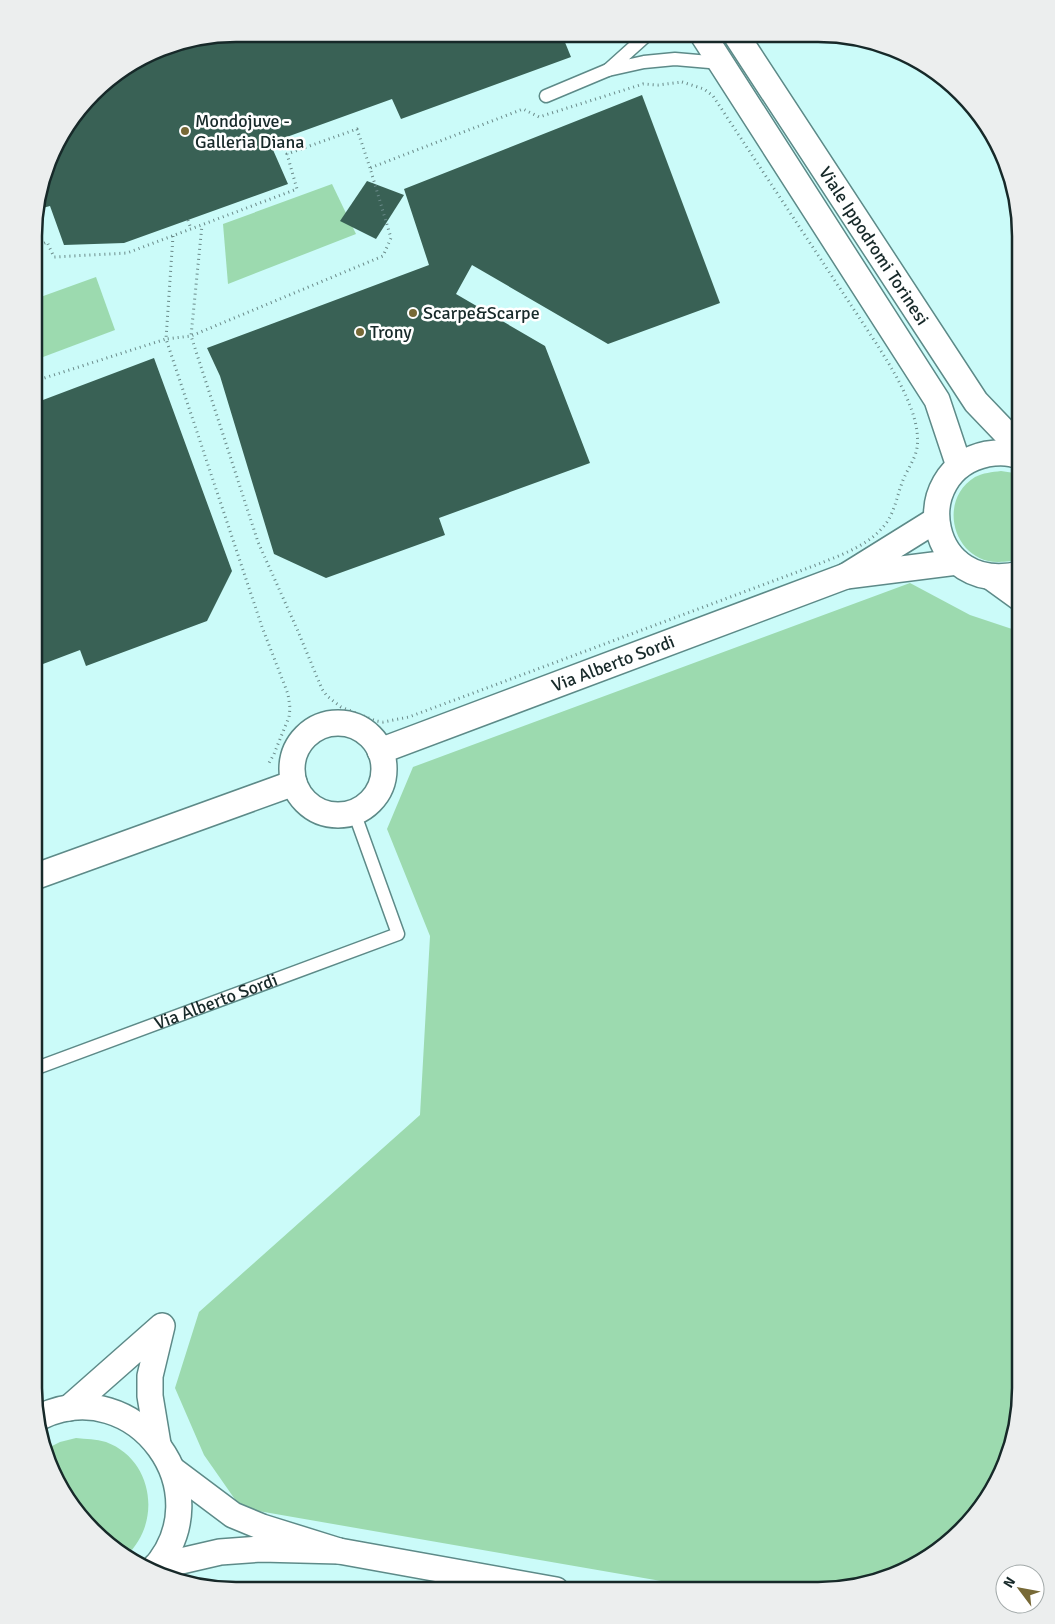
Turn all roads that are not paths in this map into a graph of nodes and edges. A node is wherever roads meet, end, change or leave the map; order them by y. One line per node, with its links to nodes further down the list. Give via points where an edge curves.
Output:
1 (639, 42): 5 (lane)
2 (708, 42): 4 (street, Viale Ippodromi Torinesi)
3 (741, 42): 7 (street, Viale Ippodromi Torinesi, via 976,402)
4 (721, 62): 5 (lane, via 676,59); 9 (street, Viale Ippodromi Torinesi, via 937,400)
5 (608, 70): 6 (lane)
6 (546, 96)
7 (1012, 440)
8 (1012, 454): 9 (street, via 996,452 977,456)
9 (959, 466): 10 (street, via 946,481 938,500)
10 (936, 520): 11 (street, via 941,540); 12 (street, Via Alberto Sordi)
11 (957, 562): 12 (street, Via Alberto Sordi); 14 (street, via 966,570)
12 (846, 576): 16 (street, Via Alberto Sordi)
13 (1012, 576): 14 (street)
14 (992, 578): 15 (street)
15 (1012, 592)
16 (380, 751): 17 (street, via 360,728 330,723 315,729 295,752); 18 (street, via 384,765 377,794)
17 (294, 783): 18 (street, via 301,796 325,813 340,815); 19 (street)
18 (354, 812): 20 (lane, Via Alberto Sordi, via 398,934)
19 (42, 874)
20 (42, 1066)
21 (69, 1408): 22 (street); 23 (street, via 111,1411 137,1424); 23 (street, via 167,1321 150,1376)
22 (44, 1415)
23 (158, 1444): 24 (street)
24 (173, 1470): 25 (street, via 234,1515); 26 (street, via 179,1498 176,1527)
25 (339, 1551): 27 (street, via 261,1549 220,1552); 28 (street)
26 (158, 1565)
27 (162, 1567)
28 (511, 1582)

